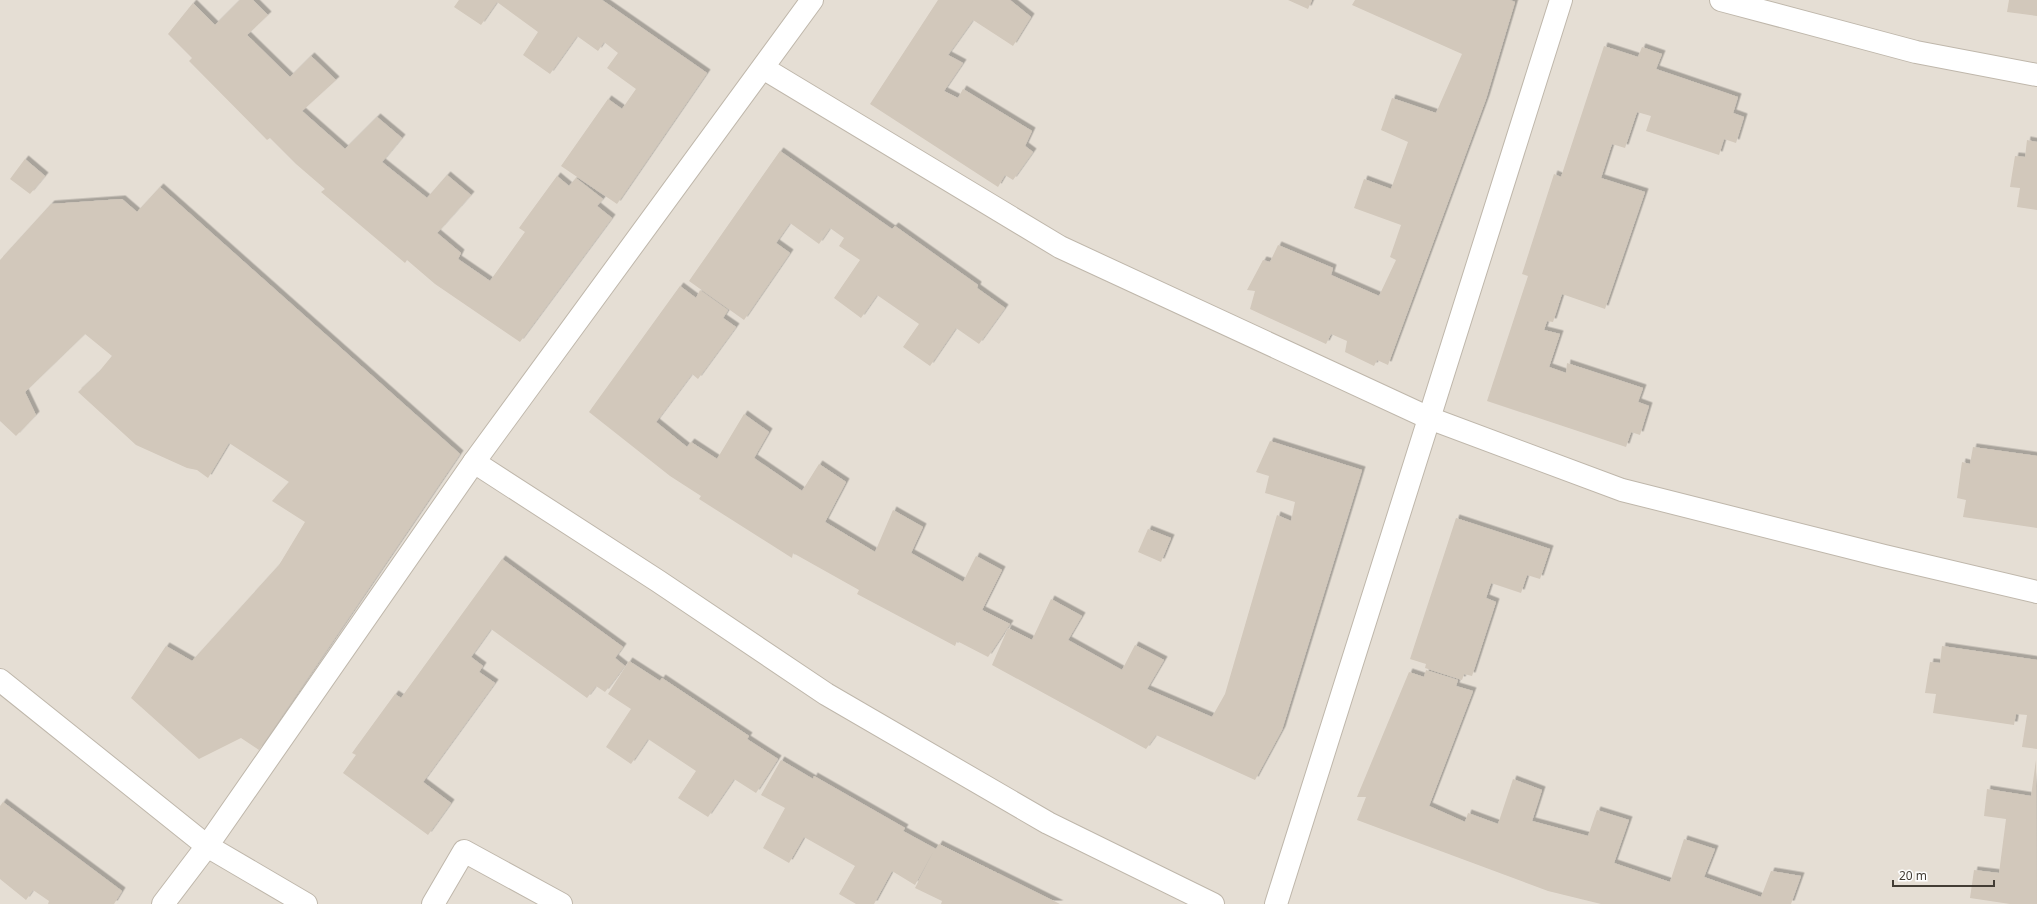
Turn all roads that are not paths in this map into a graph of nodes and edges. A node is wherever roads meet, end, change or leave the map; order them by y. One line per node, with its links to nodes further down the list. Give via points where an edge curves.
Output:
1 (812, 0): 4 (street)
2 (1561, 0): 6 (street)
3 (1721, 0): 5 (street, via 1916,52)
4 (763, 68): 6 (street, via 1060,247); 7 (street)
5 (2037, 75)
6 (1429, 418): 8 (street, via 1622,490); 16 (street)
7 (474, 462): 10 (street); 15 (street, via 826,694 1048,823)
8 (2037, 592)
9 (0, 680): 10 (street)
10 (207, 846): 11 (street); 12 (street)
11 (163, 904)
12 (306, 904)
13 (434, 904): 14 (street, via 464,852)
14 (561, 904)
15 (1213, 904)
16 (1276, 904)

